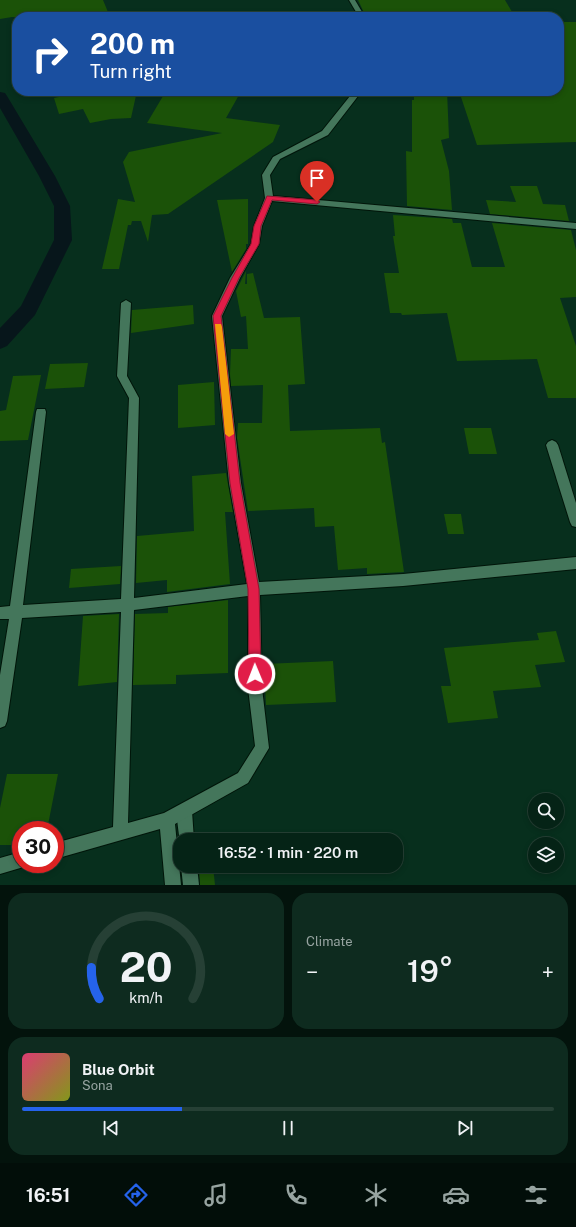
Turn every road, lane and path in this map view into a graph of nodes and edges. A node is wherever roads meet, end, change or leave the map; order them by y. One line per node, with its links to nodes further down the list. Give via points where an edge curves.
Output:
1 (352, 0): 2 (street)
2 (359, 12)
3 (354, 96): 4 (street, via 325,133 277,157 266,175)
4 (269, 198): 5 (street); 11 (street, via 258,226 255,244 217,316 235,483)
5 (576, 226)
6 (126, 303): 12 (street, via 122,376 134,398)
7 (41, 412): 13 (street)
8 (552, 445): 9 (street)
9 (576, 522)
10 (576, 563): 11 (street, via 403,580)
11 (254, 589): 12 (street); 16 (street, via 255,688 262,748 243,778)
12 (126, 605): 13 (street); 18 (street)
13 (16, 612): 14 (street); 15 (street)
14 (0, 614)
15 (0, 721)
16 (184, 811): 17 (street); 19 (street)
17 (167, 820): 18 (street); 24 (street)
18 (120, 833): 20 (street)
19 (186, 833)
20 (64, 849)
21 (12, 863): 22 (street)
22 (0, 866)
23 (190, 873): 25 (street)
24 (174, 885)
25 (191, 885)

